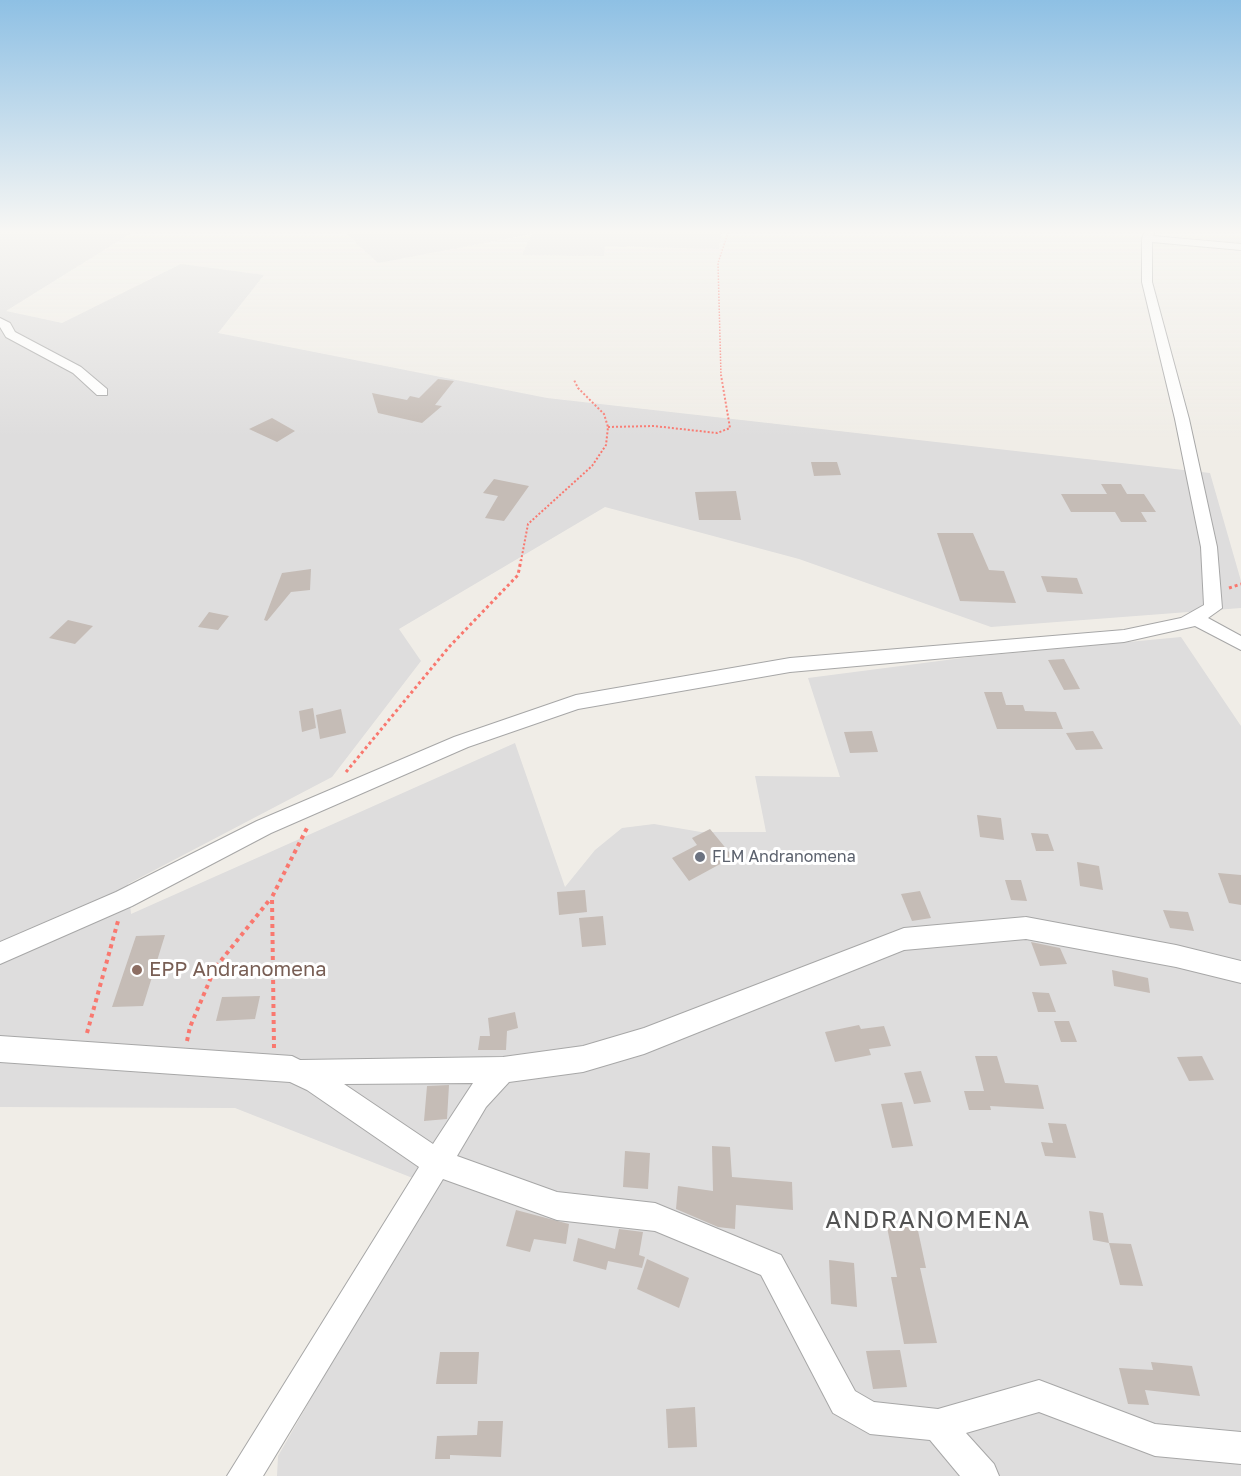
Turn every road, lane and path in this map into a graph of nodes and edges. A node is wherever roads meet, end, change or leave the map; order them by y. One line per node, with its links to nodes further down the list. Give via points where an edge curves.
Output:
1 (718, 299): 6 (path, via 722,385 730,428 717,433 654,426)
2 (1151, 299): 7 (street, via 1209,547 1213,608)
3 (3, 324): 5 (street, via 10,334 77,370)
4 (574, 380): 6 (path, via 604,414)
5 (102, 392)
6 (608, 427): 9 (path, via 606,445 592,466 528,524 518,575 449,648)
7 (1194, 618): 8 (street); 9 (street, via 1124,636 790,665 576,702 461,742)
8 (1241, 644)
9 (320, 803): 10 (path); 11 (street, via 264,827)
10 (272, 897): 16 (path, via 215,968 190,1027); 17 (path, via 271,979)
11 (124, 899): 12 (street); 15 (path, via 94,1012)
12 (0, 953)
13 (1241, 972): 18 (street, via 1026,928 904,939 644,1041 583,1059)
14 (0, 1049): 15 (street)
15 (78, 1054): 16 (street)
16 (184, 1061): 17 (street)
17 (287, 1070): 18 (street); 19 (street, via 316,1081)
18 (504, 1070): 19 (street, via 477,1098)
19 (437, 1162): 20 (street, via 557,1206 655,1217 771,1265 844,1402 870,1418); 22 (street)
20 (938, 1425): 21 (street, via 1039,1396 1155,1440); 23 (street)
21 (1241, 1448)
22 (244, 1476)
23 (982, 1476)

